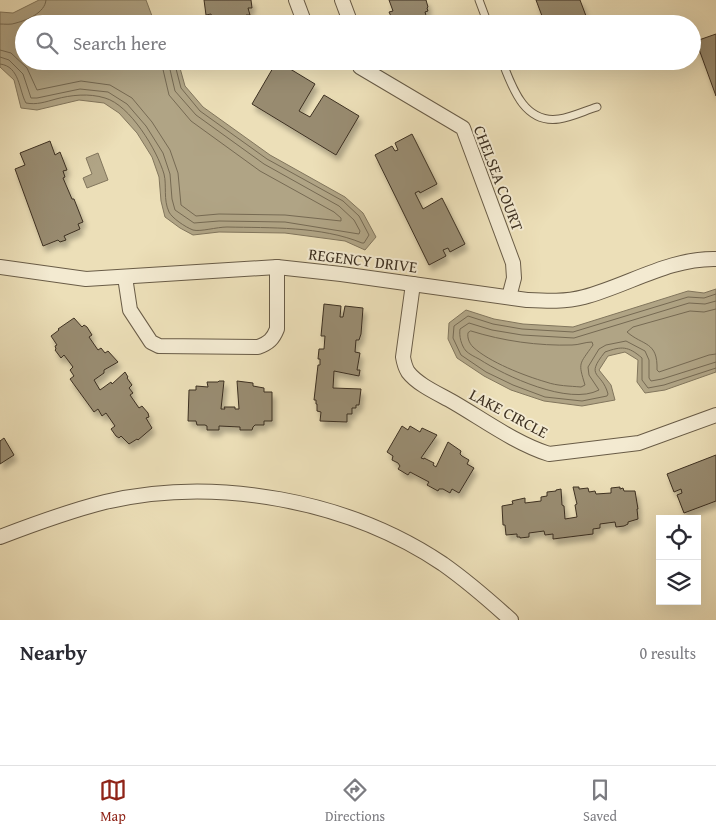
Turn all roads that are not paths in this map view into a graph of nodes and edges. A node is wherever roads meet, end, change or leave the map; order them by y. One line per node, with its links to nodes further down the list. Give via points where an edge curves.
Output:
1 (296, 0): 4 (street)
2 (342, 0): 5 (street)
3 (479, 0): 6 (lane)
4 (302, 15)
5 (348, 15)
6 (485, 15)
7 (368, 70): 15 (street, CHELSEA COURT, via 463,128 513,264 514,278)
8 (506, 70): 9 (lane, via 516,95 531,113 558,119)
9 (596, 107)
10 (716, 259): 15 (street, REGENCY DRIVE, via 682,262 564,301)
11 (0, 267): 13 (street, REGENCY DRIVE, via 86,279)
12 (278, 267): 13 (street, REGENCY DRIVE); 13 (street, via 277,328 268,344 258,348 159,346 151,342 130,310); 14 (street, REGENCY DRIVE)
13 (125, 277)
14 (413, 284): 15 (street, REGENCY DRIVE); 16 (street, LAKE CIRCLE, via 403,358 409,373 496,428 539,450 549,454 639,443)
15 (509, 297)
16 (716, 415)
17 (0, 537): 18 (street, via 72,511 130,498 219,492 254,495 315,507 376,528 443,564)
18 (511, 620)

